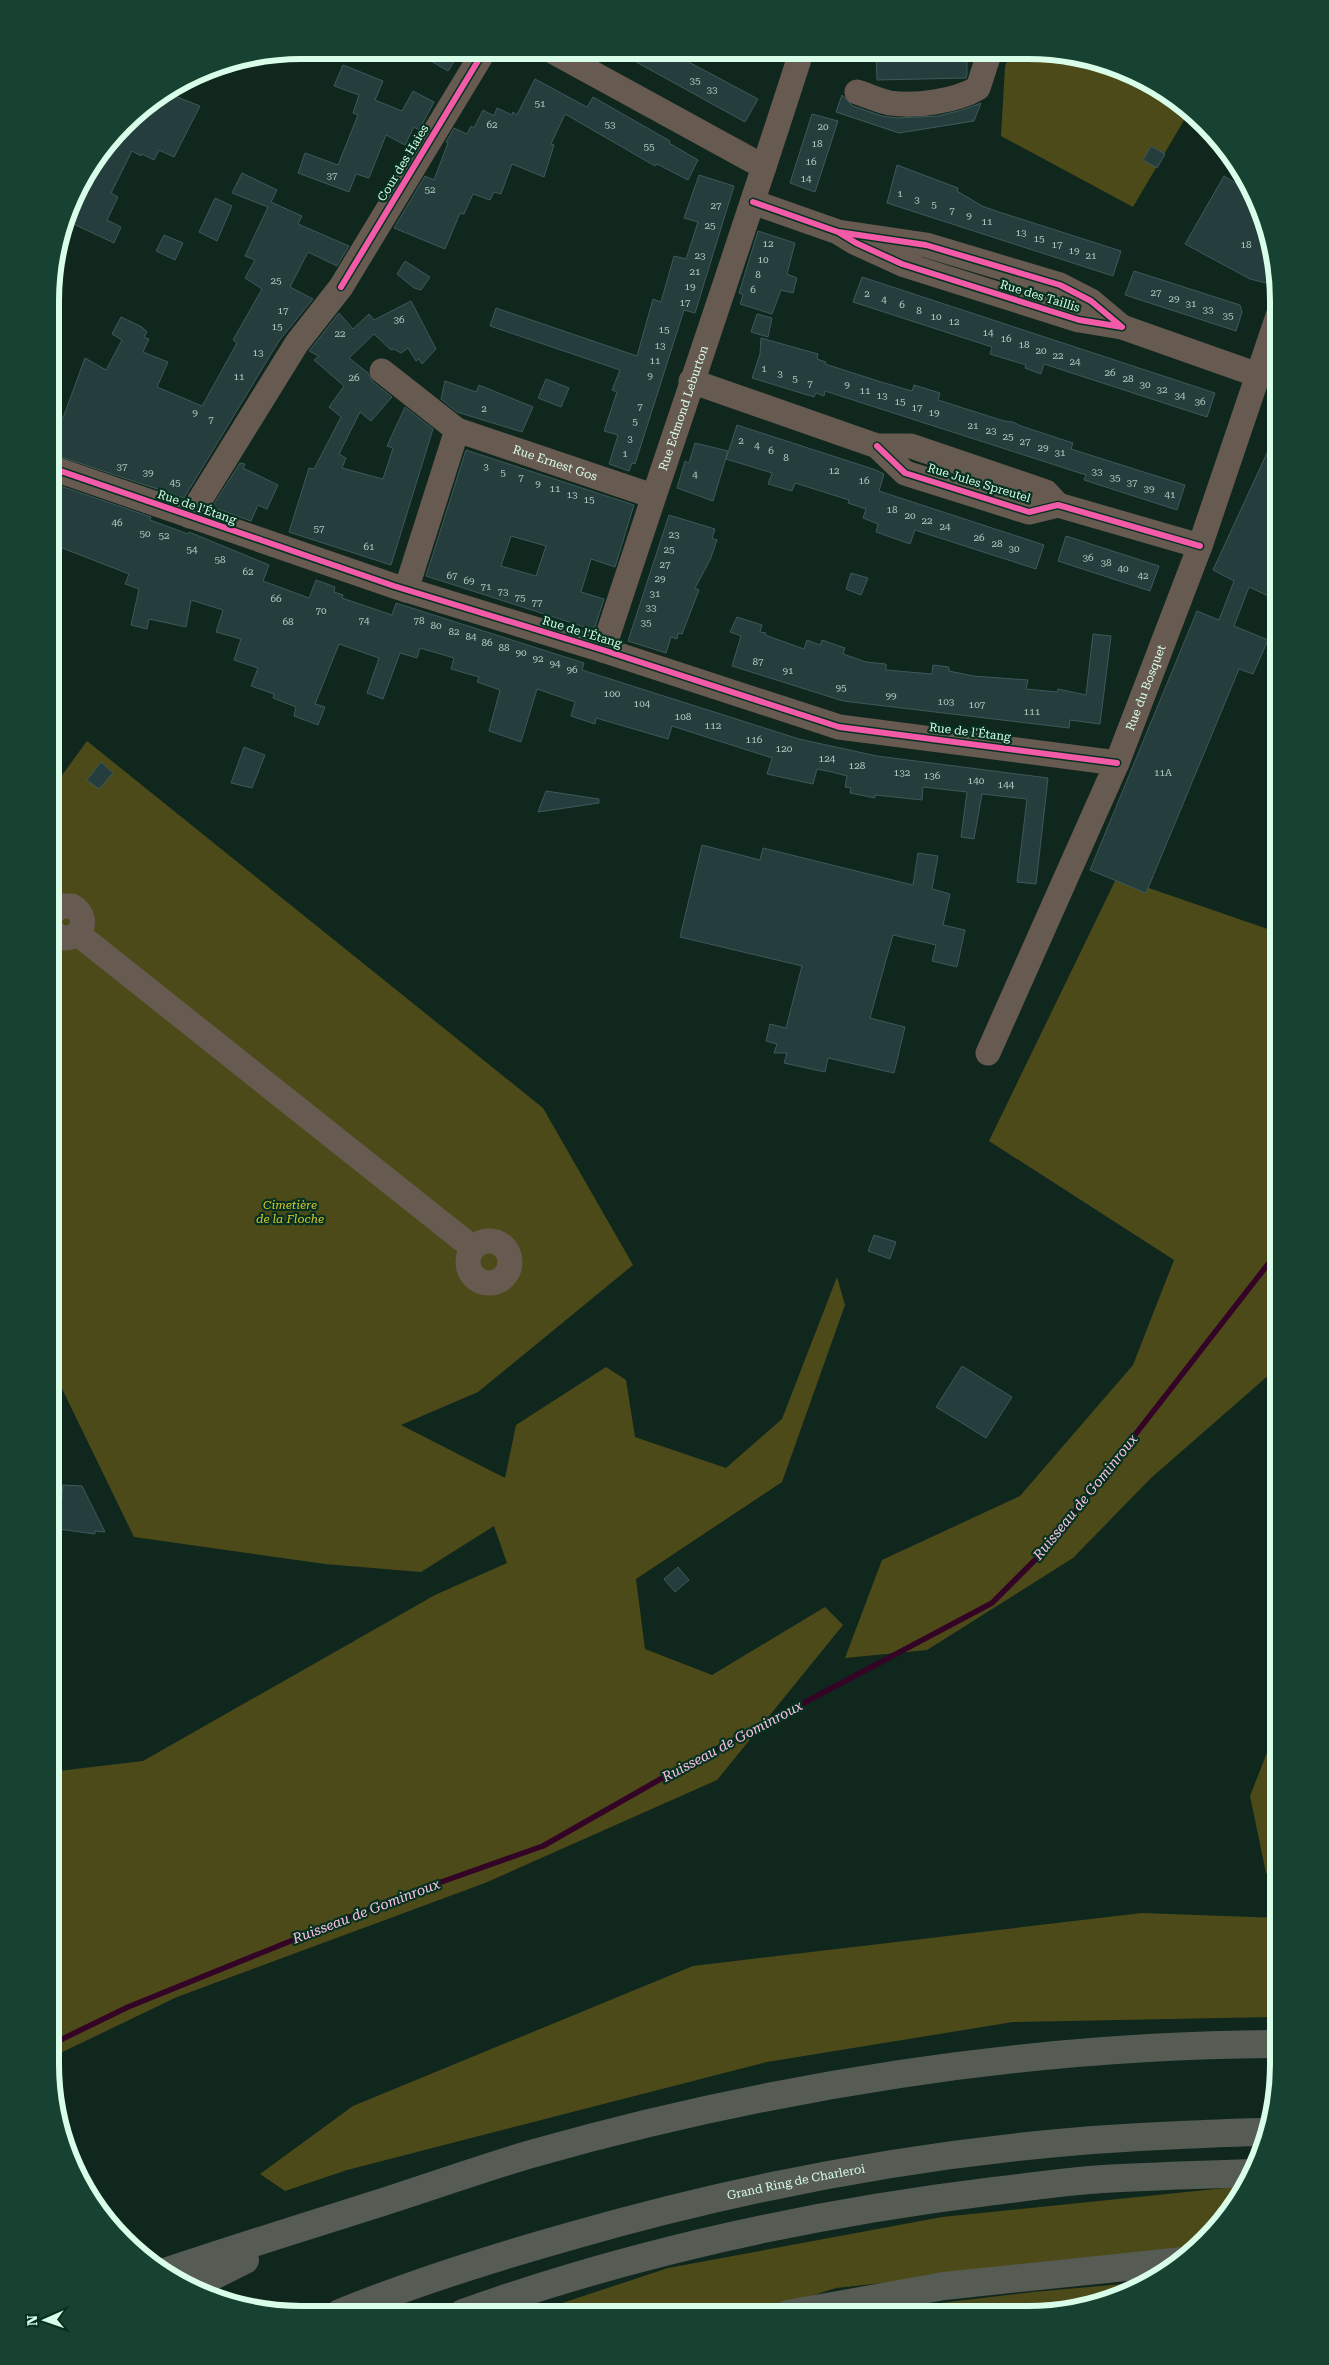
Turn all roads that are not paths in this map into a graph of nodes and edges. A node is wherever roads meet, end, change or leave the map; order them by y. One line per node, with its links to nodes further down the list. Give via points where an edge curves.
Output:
1 (479, 59): 15 (street, Cour des Haies, via 341,287 297,344)
2 (567, 59): 6 (street)
3 (799, 59): 6 (street, Rue Edmond Leburton)
4 (987, 59): 5 (street, via 978,88 964,96 890,103)
5 (857, 92)
6 (764, 167): 7 (street, Rue Edmond Leburton)
7 (754, 202): 10 (street, Rue des Taillis, via 838,232 902,264 1079,320 1122,327); 11 (street, Rue Edmond Leburton)
8 (1270, 340): 10 (street, Rue du Bosquet)
9 (382, 371): 12 (street, Rue Ernest Gos)
10 (1258, 375): 16 (street, Rue du Bosquet)
11 (691, 381): 14 (street, Rue Edmond Leburton); 16 (street, Rue Jules Spreutel, via 877,446 911,446 1046,492 1058,506)
12 (457, 430): 14 (street, Rue Ernest Gos); 17 (street)
13 (59, 470): 15 (street, Rue de l'Étang)
14 (654, 496): 18 (street, Rue Edmond Leburton)
15 (190, 516): 17 (street, Rue de l'Étang)
16 (1200, 546): 19 (street, Rue du Bosquet)
17 (406, 590): 18 (street, Rue de l'Étang)
18 (603, 650): 19 (street, Rue de l'Étang, via 839,727)
19 (1117, 763): 23 (street, Rue du Bosquet)
20 (59, 907): 21 (street, via 66,905 77,909 83,921)
21 (78, 934): 22 (street, via 66,939); 24 (street)
22 (59, 937)
23 (988, 1053)
24 (474, 1248)
25 (1270, 2044): 28 (highway, via 1094,2052 934,2070 807,2089 531,2154)
26 (1260, 2132): 32 (highway, Grand Ring de Charleroi, via 1098,2138 943,2156 788,2182 640,2216 490,2259)
27 (1244, 2173): 33 (highway, via 1101,2179 948,2197 798,2221 650,2255)
28 (318, 2222): 30 (highway); 31 (highway)
29 (1166, 2263): 34 (highway, via 944,2286)
30 (173, 2269)
31 (198, 2283)
32 (359, 2306)
33 (483, 2306)
34 (833, 2306)

